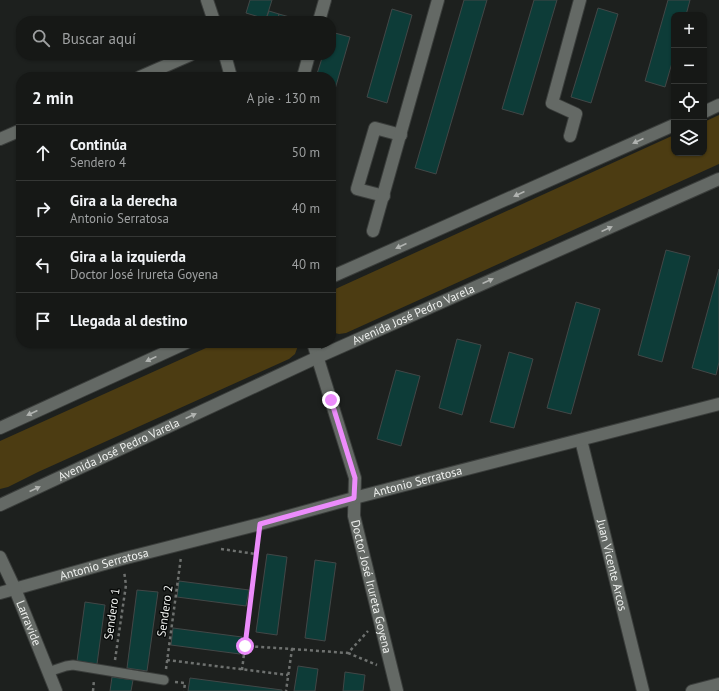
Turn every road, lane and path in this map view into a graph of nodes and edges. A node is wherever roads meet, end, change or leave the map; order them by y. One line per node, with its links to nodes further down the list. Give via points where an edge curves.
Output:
1 (207, 0): 5 (street)
2 (325, 0): 6 (street)
3 (438, 0): 17 (street)
4 (580, 0): 18 (street, via 552,103 576,114)
5 (212, 16)
6 (320, 16)
7 (179, 60): 10 (street)
8 (226, 60): 11 (street)
9 (308, 60): 12 (street)
10 (151, 72)
11 (230, 72)
12 (305, 72)
13 (719, 105): 14 (street)
14 (707, 111)
15 (671, 126): 23 (street, one-way to 23)
16 (16, 132): 19 (street)
17 (400, 135): 21 (street); 21 (street, via 375,128 357,189)
18 (570, 136)
19 (0, 139)
20 (719, 179): 26 (street, Avenida José Pedro Varela, one-way to 20)
21 (384, 196): 22 (street)
22 (374, 231)
23 (336, 275)
24 (175, 348): 28 (street, one-way to 28)
25 (315, 348): 26 (street, Doctor José Irureta Goyena)
26 (318, 357): 30 (street, Doctor José Irureta Goyena, via 355,478); 31 (street, Avenida José Pedro Varela, one-way to 26)
27 (719, 404): 29 (street, Antonio Serratosa)
28 (0, 428)
29 (581, 440): 30 (street, Antonio Serratosa); 53 (street, Juan Vicente Arcos)
30 (354, 498): 32 (street, Antonio Serratosa); 38 (street, Doctor José Irureta Goyena, via 354,516)
31 (0, 505)
32 (260, 524): 33 (street, Antonio Serratosa); 39 (path)
33 (183, 544): 35 (street, Antonio Serratosa); 42 (path, Sendero 2)
34 (0, 557): 36 (street, Larravide)
35 (122, 559): 36 (street, Antonio Serratosa); 46 (path, Sendero 1, via 126,585)
36 (15, 589): 37 (street, Antonio Serratosa); 45 (street, Larravide)
37 (0, 593)
38 (380, 617): 41 (path); 44 (street, Doctor José Irureta Goyena)
39 (245, 646): 40 (path); 43 (path)
40 (292, 649): 41 (path); 47 (path)
41 (348, 653): 44 (path)
42 (167, 660): 43 (path); 48 (path, Sendero 2)
43 (242, 670): 47 (path)
44 (392, 671): 52 (street, Doctor José Irureta Goyena)
45 (48, 672): 46 (lane, via 73,665); 50 (street, Larravide)
46 (113, 672): 48 (lane)
47 (288, 675): 51 (path)
48 (164, 680)
49 (719, 684): 54 (street)
50 (56, 691)
51 (286, 691)
52 (397, 691)
53 (643, 691)
54 (692, 691)

